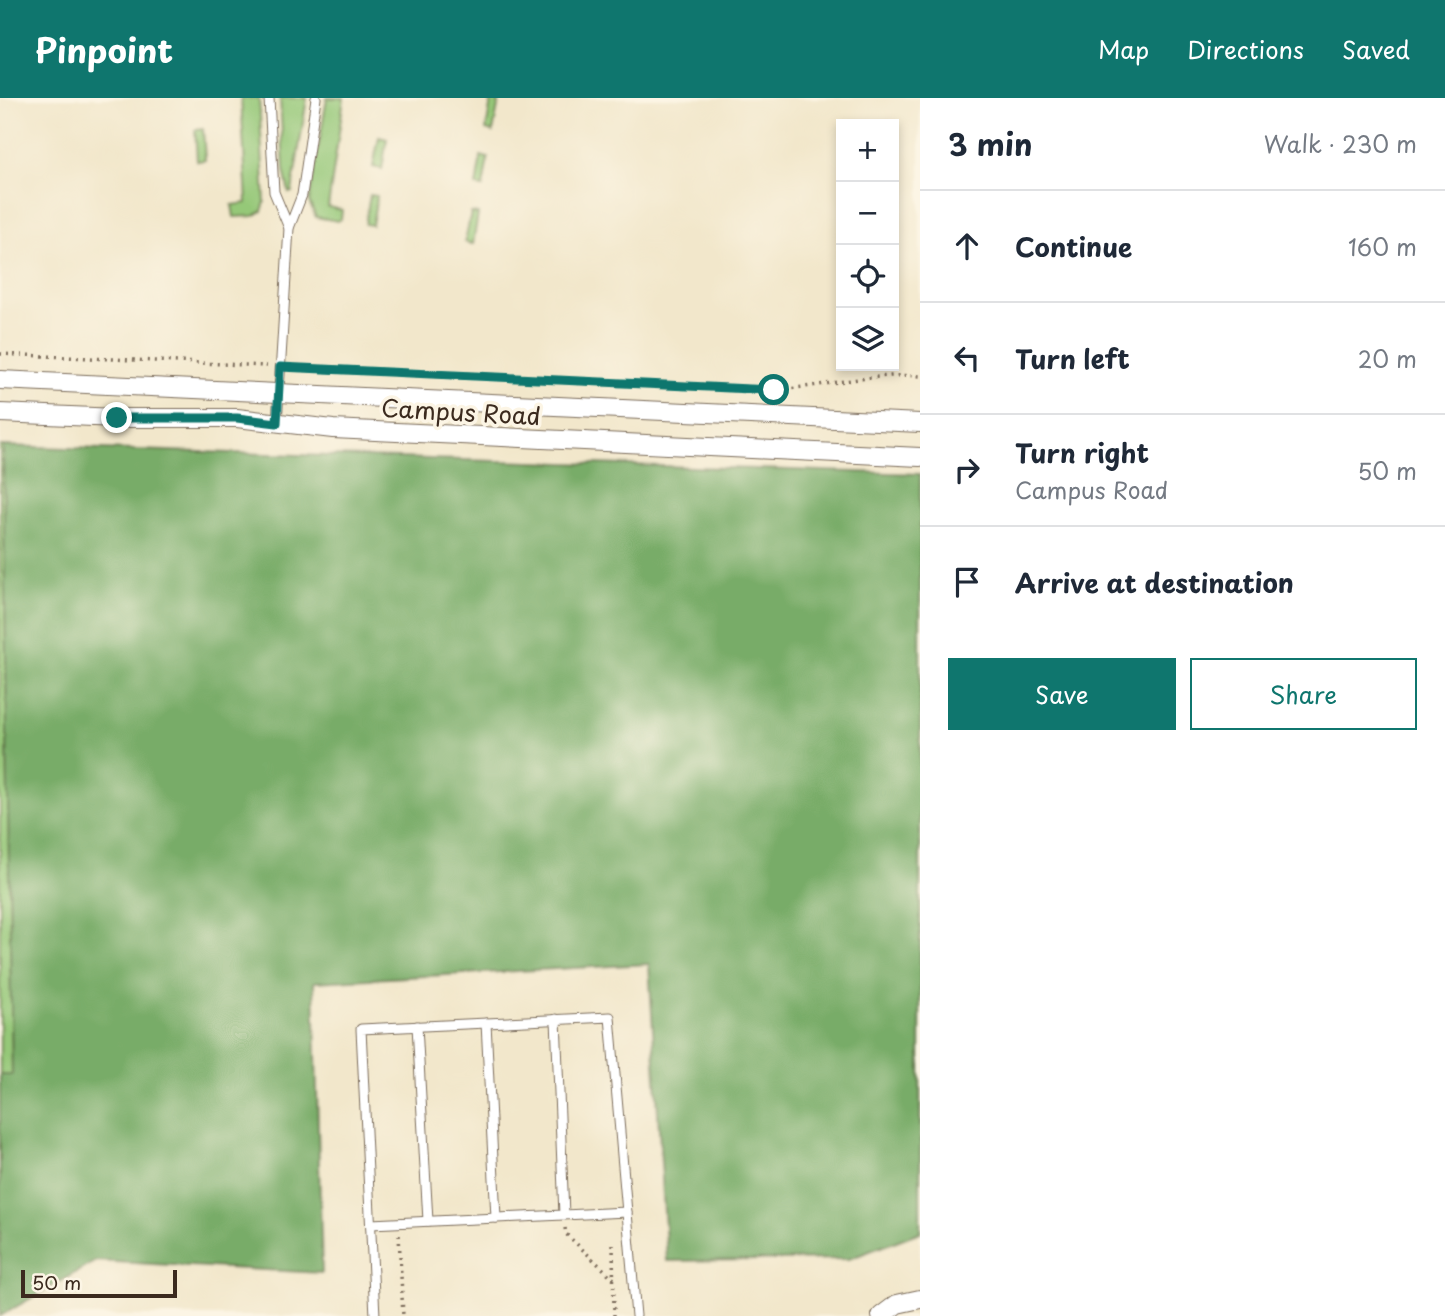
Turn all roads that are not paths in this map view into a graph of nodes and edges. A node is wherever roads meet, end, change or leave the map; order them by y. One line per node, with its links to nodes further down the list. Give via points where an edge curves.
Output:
1 (269, 98): 3 (lane, via 274,192)
2 (316, 98): 3 (lane, via 302,195)
3 (289, 228): 5 (lane)
4 (0, 380): 5 (street, Campus Road)
5 (278, 393): 7 (lane); 8 (street, Campus Road)
6 (0, 413): 7 (street, Campus Road, via 237,418)
7 (277, 423): 9 (street, Campus Road)
8 (920, 423)
9 (920, 457)
10 (556, 1019): 11 (lane); 13 (lane, via 610,1017); 14 (lane)
11 (486, 1023): 12 (lane); 15 (lane)
12 (417, 1026): 16 (lane); 17 (lane, via 362,1029)
13 (627, 1212): 14 (lane); 20 (lane)
14 (564, 1214): 15 (lane)
15 (496, 1218): 16 (lane)
16 (428, 1221): 17 (lane)
17 (371, 1224): 19 (lane)
18 (920, 1298): 21 (street, via 897,1304)
19 (375, 1316)
20 (636, 1316)
21 (881, 1316)

